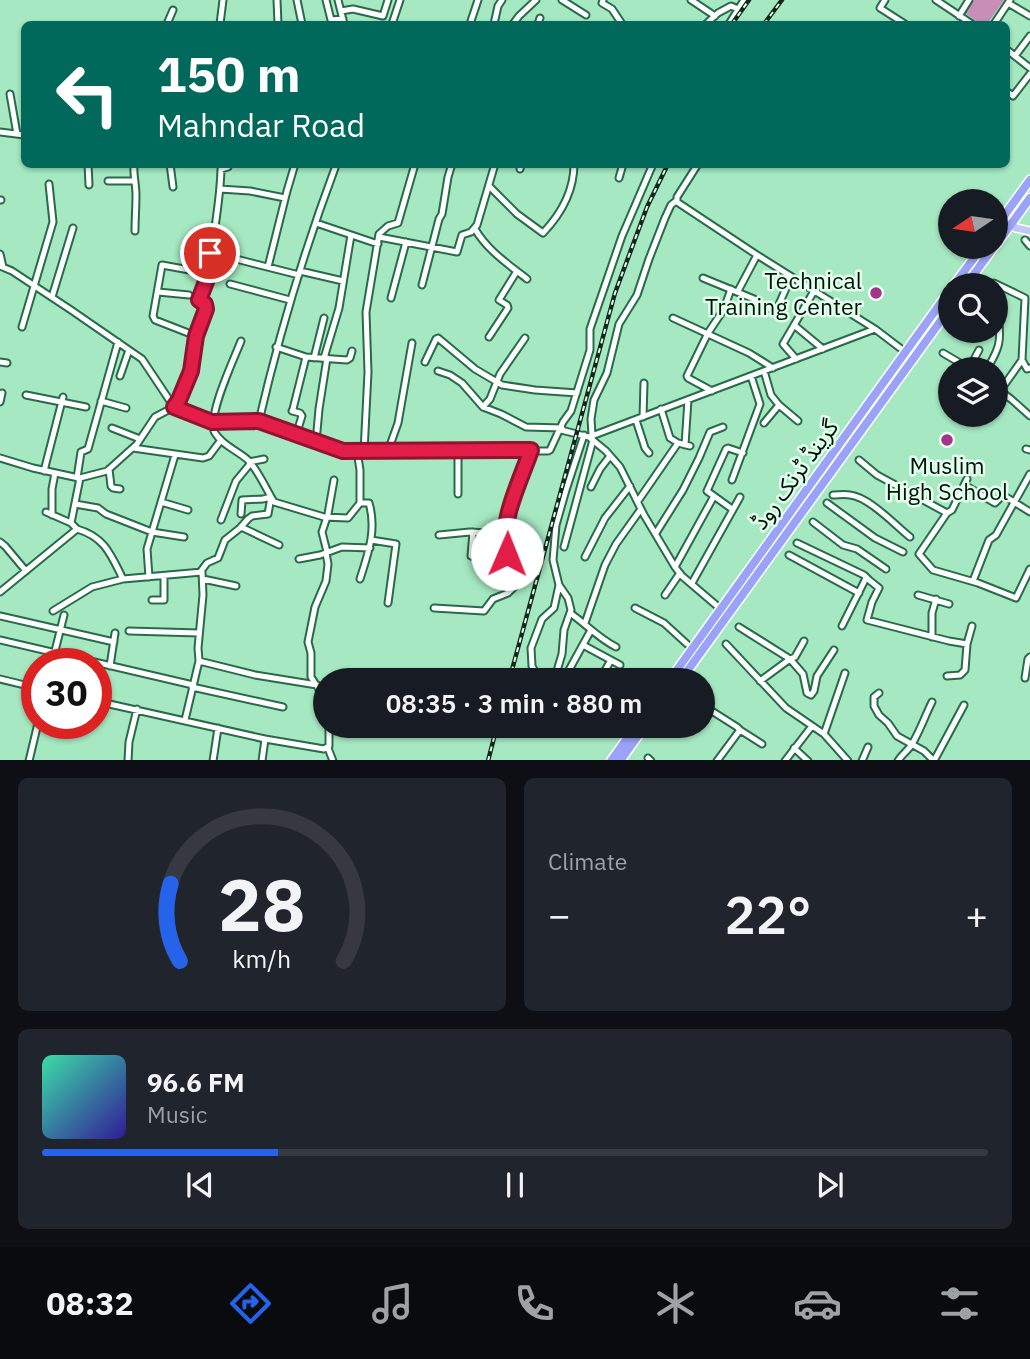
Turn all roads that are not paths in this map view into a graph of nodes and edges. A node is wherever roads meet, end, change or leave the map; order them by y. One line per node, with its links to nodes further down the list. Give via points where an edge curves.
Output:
1 (223, 0): 27 (street)
2 (277, 0): 28 (street)
3 (297, 0): 29 (street)
4 (326, 0): 30 (street, via 331,20)
5 (338, 0): 21 (street)
6 (388, 0): 21 (street, via 383,16)
7 (400, 0): 32 (street)
8 (478, 0): 33 (street)
9 (502, 0): 34 (street)
10 (537, 0): 35 (street)
11 (562, 0): 22 (street)
12 (603, 0): 36 (street)
13 (691, 0): 23 (street)
14 (744, 0): 19 (street)
15 (885, 0): 39 (street, via 880,8)
16 (936, 0): 24 (street)
17 (969, 0): 24 (street)
18 (1009, 1): 25 (street); 41 (street)
19 (738, 9): 23 (street, via 731,6); 38 (street)
20 (173, 10): 26 (street)
21 (341, 11): 31 (street)
22 (586, 15)
23 (715, 16): 37 (street)
24 (959, 16): 40 (street)
25 (1030, 16)
26 (168, 21)
27 (220, 21)
28 (278, 21)
29 (301, 21)
30 (337, 21)
31 (343, 21)
32 (393, 21)
33 (471, 21)
34 (495, 21)
35 (515, 21)
36 (620, 21)
37 (709, 21)
38 (731, 21)
39 (900, 21)
40 (967, 21)
41 (996, 21)
42 (1030, 36): 44 (street)
43 (1010, 52): 44 (street)
44 (1015, 56): 45 (street)
45 (1030, 68)
46 (1030, 74): 48 (street, via 1013,96)
47 (10, 94): 50 (street)
48 (1010, 94)
49 (0, 132): 50 (street)
50 (17, 134): 51 (street)
51 (21, 135)
52 (88, 168): 70 (street)
53 (133, 168): 68 (street)
54 (171, 168): 72 (street)
55 (224, 168): 73 (street)
56 (295, 168): 74 (street)
57 (335, 168): 78 (street)
58 (414, 168): 86 (street, via 398,223 388,226)
59 (450, 168): 90 (street)
60 (494, 168): 71 (street)
61 (574, 168): 71 (street, via 573,186 543,233)
62 (622, 168): 65 (street)
63 (651, 168): 155 (street, via 590,329 590,350)
64 (695, 168): 76 (street)
65 (619, 178)
66 (1030, 180): 77 (highway)
67 (108, 181): 68 (street)
68 (135, 181): 83 (street)
69 (49, 184): 105 (street, via 53,222)
70 (89, 185)
71 (489, 186): 82 (street)
72 (173, 187)
73 (220, 188): 74 (street); 98 (street)
74 (285, 198): 95 (street)
75 (1030, 198): 79 (highway)
76 (676, 201): 92 (street); 181 (street, via 665,218 640,290 619,324 607,373 594,400)
77 (1008, 210)
78 (316, 223): 85 (street); 97 (street)
79 (1010, 225): 81 (highway); 84 (main road)
80 (73, 228): 112 (street)
81 (1008, 228)
82 (475, 229): 90 (street, via 462,236 457,252); 96 (street)
83 (135, 231)
84 (1030, 231)
85 (351, 235): 86 (street); 102 (street)
86 (378, 240): 88 (street); 188 (street, via 366,312 368,372)
87 (1025, 240): 89 (street)
88 (406, 242): 90 (street); 113 (street)
89 (1030, 246)
90 (431, 247): 104 (street)
91 (0, 254): 94 (street)
92 (757, 255): 99 (street); 108 (street)
93 (240, 260): 95 (street)
94 (2, 267): 105 (street)
95 (268, 267): 97 (street)
96 (517, 271): 101 (street); 124 (street, via 499,300 508,308)
97 (299, 273): 102 (street); 114 (street)
98 (206, 274): 110 (street, via 162,265); 123 (street, via 199,300 206,309)
99 (791, 277): 108 (street, via 776,311); 109 (street)
100 (703, 278): 106 (street)
101 (527, 279)
102 (344, 281): 140 (street)
103 (230, 284): 114 (street)
104 (422, 285)
105 (35, 286): 112 (street); 120 (street)
106 (731, 289): 108 (street); 122 (street)
107 (1008, 289): 142 (street, via 1026,298)
108 (738, 291)
109 (814, 291): 118 (street); 121 (street)
110 (158, 292): 111 (street); 123 (street, via 153,319)
111 (189, 295)
112 (52, 298): 127 (street)
113 (391, 298)
114 (290, 300): 129 (street)
115 (938, 306): 298 (highway, گرینڈ ٹرنک روڈ)
116 (324, 318): 139 (street)
117 (673, 318): 122 (street)
118 (794, 325): 131 (street); 141 (street, via 783,344)
119 (938, 325): 304 (highway, گرینڈ ٹرنک روڈ)
120 (22, 327)
121 (876, 329): 130 (street); 131 (street)
122 (708, 333): 144 (street); 153 (street, via 687,377)
123 (196, 336): 166 (street, via 191,371)
124 (489, 337)
125 (525, 338): 151 (street)
126 (241, 341): 175 (street)
127 (118, 342): 132 (street); 161 (street)
128 (412, 343): 189 (street, via 398,424)
129 (276, 347): 136 (street); 173 (street)
130 (900, 348)
131 (823, 349): 141 (street)
132 (130, 350): 148 (street); 166 (street, via 142,359)
133 (979, 350): 138 (street)
134 (352, 351): 140 (street, via 347,360)
135 (943, 353): 137 (street)
136 (306, 357): 139 (street); 180 (street, via 292,411 302,416)
137 (950, 357)
138 (975, 357)
139 (314, 358): 140 (street)
140 (326, 358): 184 (street)
141 (796, 359): 144 (street)
142 (1022, 360): 145 (street); 150 (street)
143 (425, 362): 151 (street, via 438,338)
144 (773, 368): 147 (street)
145 (1030, 368)
146 (438, 370): 167 (street, via 460,381)
147 (764, 371): 149 (street); 157 (street)
148 (120, 376)
149 (751, 376): 153 (street); 163 (street)
150 (1008, 377)
151 (496, 382): 155 (street, via 520,389); 167 (street)
152 (644, 383): 170 (street)
153 (712, 391): 160 (street)
154 (2, 393): 162 (street)
155 (577, 393): 179 (street)
156 (26, 395): 159 (street)
157 (774, 397): 163 (street); 164 (street)
158 (1008, 398): 171 (street)
159 (62, 399): 165 (street); 200 (street)
160 (688, 400): 169 (street); 185 (street)
161 (101, 401): 168 (street); 203 (street, via 88,450 81,452)
162 (0, 402)
163 (760, 404): 192 (street)
164 (779, 405): 174 (street); 176 (street)
165 (86, 407)
166 (174, 407): 175 (street); 182 (street, via 155,417)
167 (483, 407): 179 (street, via 526,427)
168 (126, 408)
169 (661, 409): 170 (street); 185 (street, via 670,438)
170 (643, 416): 172 (street)
171 (1030, 416)
172 (636, 420): 181 (street); 191 (street)
173 (259, 421): 175 (street); 180 (street)
174 (798, 421)
175 (212, 422): 183 (street)
176 (764, 423)
177 (112, 428): 182 (street)
178 (723, 428): 234 (street, via 710,432)
179 (561, 429): 181 (street); 187 (street, via 550,450)
180 (296, 435): 184 (street)
181 (589, 437): 194 (street); 243 (street); 265 (street, via 556,525 554,560)
182 (140, 439): 186 (street)
183 (221, 440): 193 (street, via 207,457); 198 (street)
184 (316, 442): 188 (street, via 343,451)
185 (684, 444): 214 (street)
186 (133, 447): 193 (street); 199 (street)
187 (531, 450): 190 (street); 235 (street)
188 (361, 451): 189 (street); 217 (street)
189 (388, 452): 190 (street)
190 (458, 452): 209 (street)
191 (649, 453)
192 (743, 453): 205 (street); 211 (street, via 726,449 707,491)
193 (175, 454): 215 (street)
194 (610, 456): 206 (street); 207 (street)
195 (0, 458): 200 (street)
196 (264, 458): 198 (street)
197 (859, 460): 224 (street, via 877,475)
198 (250, 463): 212 (street); 227 (street, via 236,481)
199 (109, 469): 203 (street); 208 (street, via 111,486)
200 (44, 471): 201 (street)
201 (55, 473): 203 (street); 229 (street, via 49,514)
202 (1030, 474): 216 (street)
203 (78, 478): 219 (street)
204 (334, 480): 226 (street)
205 (732, 480)
206 (630, 486): 214 (street); 248 (street, via 611,508)
207 (591, 487)
208 (120, 489)
209 (458, 494)
210 (833, 495): 238 (street, via 851,494 864,501)
211 (714, 496): 221 (street); 250 (street)
212 (271, 497): 225 (street, via 242,500); 226 (street, via 274,502); 230 (street, via 268,514 252,516)
213 (740, 497): 221 (street)
214 (638, 501): 220 (street)
215 (162, 502): 222 (street); 233 (street)
216 (1014, 502): 223 (street); 224 (street, via 1003,495 995,503 965,482); 263 (street, via 989,540)
217 (360, 503): 226 (street, via 348,518); 239 (street, via 369,503 372,512)
218 (827, 503): 245 (street)
219 (75, 504): 229 (street); 233 (street, via 98,508)
220 (641, 509): 234 (street); 282 (street, via 605,565)
221 (732, 509): 264 (street)
222 (188, 510)
223 (1030, 512)
224 (947, 513): 263 (street, via 919,554 933,570)
225 (241, 514)
226 (327, 517): 246 (street, via 322,536)
227 (221, 520)
228 (813, 522): 251 (street)
229 (71, 523): 231 (street)
230 (241, 527): 242 (street); 254 (street, via 225,540 218,558)
231 (77, 529): 253 (street); 260 (street, via 102,542)
232 (473, 532): 235 (street); 236 (street); 257 (street, via 471,556)
233 (152, 533): 237 (street); 258 (street, via 147,549)
234 (656, 533): 250 (street)
235 (505, 534): 257 (street)
236 (439, 535)
237 (184, 537)
238 (910, 537)
239 (371, 540): 244 (street); 273 (street, via 396,544)
240 (0, 542): 253 (street)
241 (797, 543): 259 (street)
242 (279, 545)
243 (564, 547)
244 (370, 548): 246 (street, via 342,547); 262 (street)
245 (903, 552)
246 (326, 553): 249 (street); 321 (street, via 326,581 308,642)
247 (789, 555): 268 (street)
248 (585, 557)
249 (299, 559)
250 (675, 567): 255 (street)
251 (887, 569)
252 (1030, 569): 263 (street, via 1016,598)
253 (26, 571): 267 (street)
254 (201, 571): 256 (street); 261 (street)
255 (680, 573): 264 (street); 269 (street)
256 (164, 576): 258 (street); 272 (street, via 164,600)
257 (514, 576): 277 (street, via 514,587 493,599 484,611)
258 (149, 577): 260 (street)
259 (866, 578): 268 (street); 291 (street, via 879,588 867,620)
260 (123, 579): 278 (street, via 92,587)
261 (203, 579): 266 (street); 290 (street)
262 (360, 579)
263 (973, 581)
264 (692, 583): 275 (street)
265 (559, 585): 279 (street, via 570,602); 311 (street, via 554,608 541,619 531,649)
266 (236, 586)
267 (1, 589)
268 (859, 593): 283 (street)
269 (664, 595)
270 (918, 595): 271 (street)
271 (936, 599): 274 (street); 291 (street)
272 (152, 600)
273 (388, 603)
274 (949, 604)
275 (716, 605)
276 (635, 607): 298 (street, via 664,623)
277 (434, 608)
278 (53, 611)
279 (570, 613): 282 (street); 312 (street)
280 (64, 615): 286 (street)
281 (0, 616): 286 (street)
282 (585, 623): 287 (street)
283 (842, 626)
284 (972, 626): 296 (street)
285 (739, 627): 306 (street)
286 (61, 629): 294 (street); 301 (street)
287 (591, 630): 297 (street); 299 (street)
288 (129, 631): 290 (street)
289 (115, 633): 294 (street)
290 (199, 633): 308 (street)
291 (932, 637): 296 (street)
292 (0, 640): 300 (street)
293 (804, 641): 306 (street)
294 (114, 642): 303 (street)
295 (726, 644): 322 (street)
296 (967, 644): 318 (street, via 965,670)
297 (583, 645): 307 (street); 313 (street)
298 (689, 646): 304 (highway); 315 (highway, گرینڈ ٹرنک روڈ)
299 (616, 647)
300 (34, 648)
301 (56, 648)
302 (834, 650): 306 (street, via 810,695 803,674)
303 (112, 654)
304 (700, 654): 316 (highway, گرینڈ ٹرنک روڈ)
305 (1030, 657): 319 (street)
306 (790, 659): 322 (street)
307 (611, 660): 310 (street); 314 (street)
308 (199, 661): 324 (street); 325 (street)
309 (112, 666): 325 (street)
310 (620, 666)
311 (533, 668)
312 (557, 668)
313 (570, 668)
314 (606, 668)
315 (676, 668)
316 (690, 668)
317 (845, 673): 337 (street)
318 (947, 676)
319 (1025, 678)
320 (0, 679): 323 (street)
321 (313, 680)
322 (760, 681): 334 (street)
323 (21, 684)
324 (313, 684)
325 (192, 686): 330 (street); 333 (street)
326 (879, 693): 344 (street, via 874,697 879,715 897,736)
327 (932, 702): 344 (street)
328 (112, 704): 331 (street)
329 (964, 705): 361 (street)
330 (283, 707)
331 (137, 709): 333 (street); 349 (street)
332 (715, 713): 336 (street)
333 (185, 720): 335 (street)
334 (812, 726): 337 (street); 347 (street)
335 (218, 728): 342 (street); 350 (street)
336 (740, 730): 343 (street); 355 (street)
337 (824, 734): 358 (street)
338 (329, 738): 346 (street)
339 (627, 738): 353 (highway)
340 (636, 738): 354 (highway)
341 (34, 739): 348 (street)
342 (265, 739): 346 (street); 351 (street)
343 (762, 744)
344 (912, 744): 360 (street); 361 (street)
345 (868, 747): 359 (street)
346 (328, 748): 352 (street)
347 (794, 748): 356 (street); 357 (street)
348 (29, 760)
349 (128, 760)
350 (213, 760)
351 (262, 760)
352 (333, 760)
353 (612, 760)
354 (621, 760)
355 (717, 760)
356 (786, 760)
357 (807, 760)
358 (846, 760)
359 (862, 760)
360 (898, 760)
361 (933, 760)

